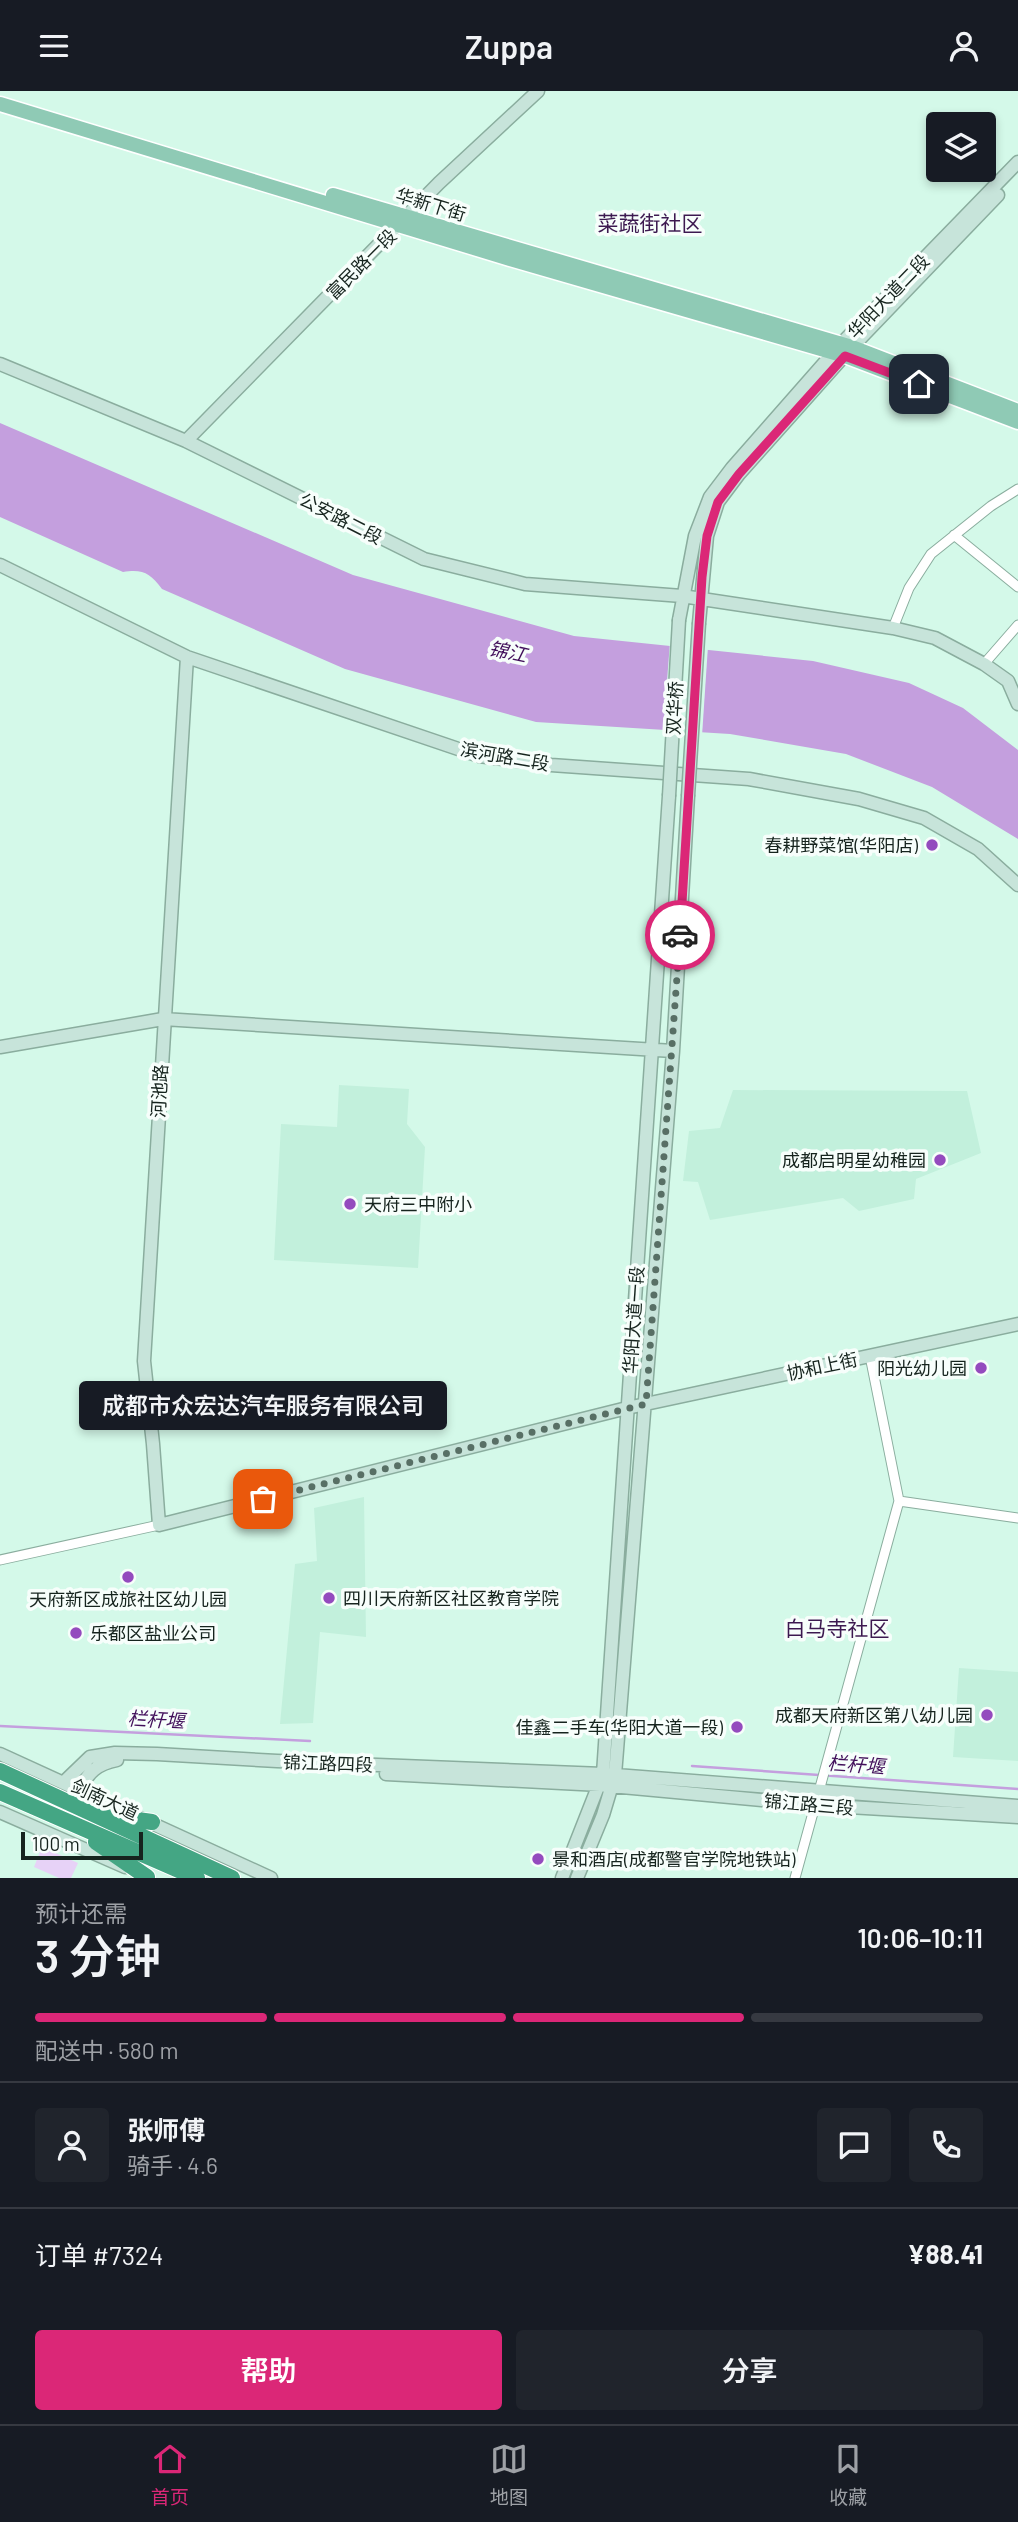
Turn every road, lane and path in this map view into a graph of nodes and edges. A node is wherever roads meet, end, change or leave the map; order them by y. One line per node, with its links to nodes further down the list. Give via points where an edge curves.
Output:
1 (538, 91): 6 (main road, 富民路一段)
2 (0, 95): 6 (main road, 华新下街)
3 (0, 104): 6 (main road)
4 (1018, 162): 7 (main road, 华阳大道二段)
5 (1018, 173): 7 (main road, 华阳大道二段)
6 (403, 221): 7 (main road); 11 (main road, 富民路一段)
7 (843, 350): 9 (main road); 10 (main road); 16 (main road, 华阳大道二段, via 710,497 695,536); 17 (main road, 华阳大道二段, via 718,502 707,536)
8 (0, 364): 11 (main road, 公安路二段)
9 (1018, 411)
10 (1018, 422)
11 (186, 441): 16 (main road, 公安路二段, via 424,559 525,584)
12 (1018, 489): 13 (street)
13 (954, 535): 15 (street); 20 (street, via 931,554 909,588)
14 (0, 565): 21 (main road, 滨河路二段)
15 (1018, 587)
16 (682, 596): 17 (main road, 公安路二段); 18 (main road, 华阳大道二段)
17 (702, 599): 20 (main road, 公安路二段); 25 (main road, 华阳大道二段, bridge)
18 (679, 620): 24 (main road, 双华桥, bridge)
19 (1018, 625): 22 (street)
20 (893, 628): 22 (main road, 公安路二段, via 935,638)
21 (187, 657): 26 (main road, 滨河路二段, via 479,756 749,779 859,799 924,818 978,849); 27 (main road, 河池路)
22 (984, 664): 23 (main road, 公安路二段, via 1008,681)
23 (1018, 704)
24 (669, 796): 29 (main road, 华阳大道一段)
25 (688, 796): 30 (main road, 华阳大道一段)
26 (1018, 885)
27 (163, 1019): 28 (main road); 29 (main road); 37 (main road, 河池路, via 144,1361)
28 (0, 1047)
29 (651, 1051): 30 (main road); 34 (main road, 华阳大道一段)
30 (673, 1051): 33 (main road, 华阳大道一段)
31 (1018, 1324): 32 (main road, 协和上街)
32 (870, 1356): 33 (main road, 协和上街); 35 (street)
33 (646, 1404): 34 (main road, 协和上街); 41 (main road, 华阳大道一段)
34 (627, 1408): 37 (main road, 协和上街); 41 (main road, 华阳大道一段)
35 (899, 1501): 36 (street); 42 (street)
36 (1018, 1518)
37 (159, 1525): 38 (street)
38 (0, 1560)
39 (0, 1754): 43 (main road)
40 (0, 1771): 49 (highway, 剑南大道)
41 (608, 1780): 42 (main road, 锦江路三段); 43 (main road, 锦江路四段, via 115,1753 90,1757); 44 (main road, 锦江路四段, via 120,1760 101,1763 87,1774); 46 (main road, 锦江路三段); 57 (main road, 华阳大道一段); 58 (main road, 华阳大道一段)
42 (822, 1780): 46 (street); 47 (main road, 锦江路三段)
43 (63, 1783): 44 (main road)
44 (80, 1790): 52 (main road)
45 (0, 1792): 51 (highway, 剑南大道)
46 (815, 1805): 50 (main road, 锦江路三段); 59 (street)
47 (1018, 1806)
48 (0, 1812): 53 (main road)
49 (88, 1813): 52 (highway); 55 (highway, 剑南大道)
50 (1018, 1817)
51 (68, 1822): 53 (highway); 54 (highway, 剑南大道)
52 (152, 1822): 56 (main road)
53 (149, 1877)
54 (197, 1878)
55 (232, 1878)
56 (271, 1878)
57 (562, 1878)
58 (577, 1878)
59 (795, 1878)

